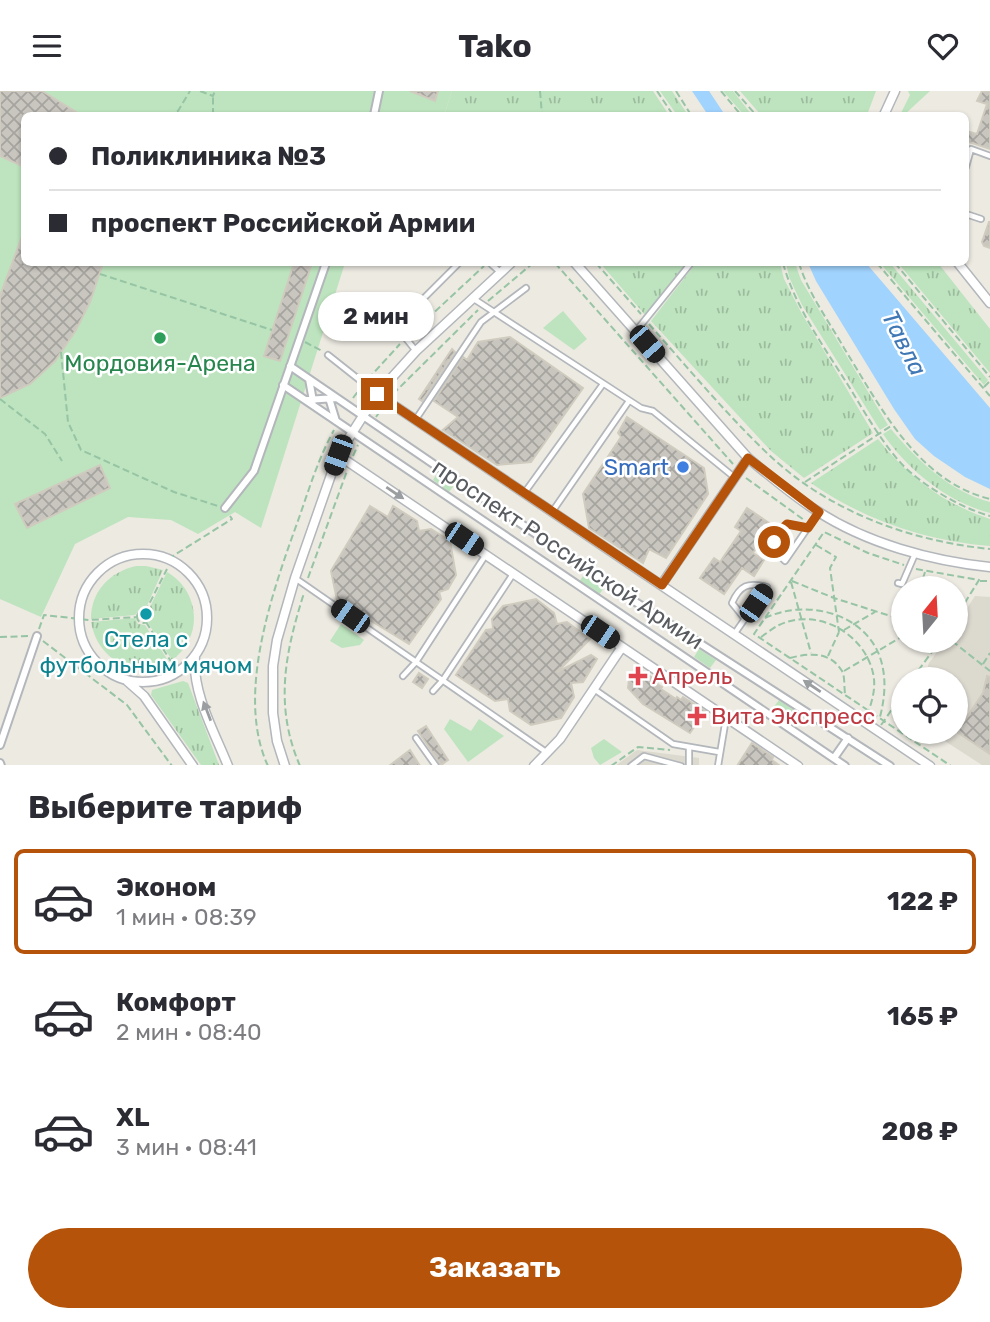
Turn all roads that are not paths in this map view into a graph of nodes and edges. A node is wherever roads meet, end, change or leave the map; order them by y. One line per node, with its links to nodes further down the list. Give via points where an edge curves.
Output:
1 (379, 91): 3 (street)
2 (895, 91): 4 (street)
3 (375, 112)
4 (885, 112)
5 (969, 156): 6 (lane, via 971,149)
6 (990, 156)
7 (969, 215): 8 (lane)
8 (981, 219)
9 (325, 266): 24 (street)
10 (456, 266): 22 (lane, via 396,326)
11 (493, 266): 16 (lane)
12 (507, 266): 16 (street)
13 (578, 266): 21 (street)
14 (689, 266): 21 (lane)
15 (960, 266): 19 (street)
16 (500, 272): 18 (street)
17 (526, 288): 20 (lane)
18 (471, 297): 20 (lane); 22 (street)
19 (990, 303)
20 (496, 312): 26 (lane); 33 (lane, via 481,322)
21 (636, 331): 37 (street)
22 (416, 351): 28 (street)
23 (328, 355): 28 (lane)
24 (290, 366): 25 (street, проспект Российской Армии); 27 (street)
25 (309, 379): 29 (street, проспект Российской Армии); 31 (street)
26 (603, 384): 30 (lane); 39 (lane)
27 (283, 386): 31 (street, проспект Российской Армии); 40 (street, via 254,471)
28 (377, 394): 32 (street); 33 (street, проспект Российской Армии)
29 (331, 397): 31 (street); 32 (street, проспект Российской Армии); 34 (street)
30 (629, 401): 38 (lane, via 653,411); 41 (lane)
31 (314, 403): 34 (street, проспект Российской Армии)
32 (362, 416): 35 (street); 64 (street, проспект Российской Армии, via 634,601)
33 (416, 419): 39 (street, проспект Российской Армии)
34 (336, 422): 35 (street, проспект Российской Армии)
35 (351, 432): 36 (street); 69 (street, проспект Российской Армии)
36 (338, 455): 45 (street, проспект Российской Армии, one-way to 45); 49 (street)
37 (748, 458): 38 (street); 42 (street)
38 (737, 475): 50 (street)
39 (524, 493): 41 (street, проспект Российской Армии)
40 (225, 508)
41 (552, 512): 50 (street, проспект Российской Армии)
42 (819, 512): 43 (lane); 44 (street, via 866,536)
43 (809, 526): 43 (lane, via 787,524 780,529 775,551 785,561)
44 (915, 553): 46 (street); 48 (lane)
45 (486, 555): 47 (street, проспект Российской Армии); 56 (lane)
46 (990, 566)
47 (513, 573): 54 (street, проспект Российской Армии); 59 (lane)
48 (905, 576)
49 (295, 578): 56 (lane); 72 (street, via 273,666 273,713)
50 (662, 585): 52 (street, проспект Российской Армии)
51 (745, 619): 51 (lane, via 760,598 767,587 740,587 732,603); 52 (lane)
52 (735, 633): 82 (street, проспект Российской Армии, one-way to 52)
53 (37, 636): 65 (street)
54 (622, 647): 60 (street); 62 (street, проспект Российской Армии)
55 (195, 655): 58 (street, via 178,671 158,680); 58 (street, via 207,622 203,597 191,575 168,559 146,554 110,562 85,589 79,619 82,638 94,660); 71 (street, one-way to 55, via 197,687)
56 (416, 661): 57 (lane); 59 (lane)
57 (403, 676)
58 (125, 679): 70 (street, via 144,696)
59 (443, 680): 61 (lane); 67 (lane)
60 (594, 689): 66 (lane, via 673,744); 67 (street)
61 (433, 691)
62 (726, 717): 68 (lane); 79 (street, проспект Российской Армии)
63 (416, 738): 73 (lane)
64 (848, 738): 69 (street); 81 (street, проспект Российской Армии)
65 (0, 745)
66 (689, 747): 68 (lane); 77 (lane)
67 (547, 752): 74 (street)
68 (719, 752): 78 (lane)
69 (834, 758): 80 (street, проспект Российской Армии)
70 (193, 765)
71 (228, 765)
72 (285, 765)
73 (436, 765)
74 (534, 765)
75 (631, 765): 76 (lane, via 644,756)
76 (681, 765)
77 (689, 765)
78 (718, 765)
79 (799, 765)
80 (845, 765)
81 (890, 765)
82 (930, 765)

